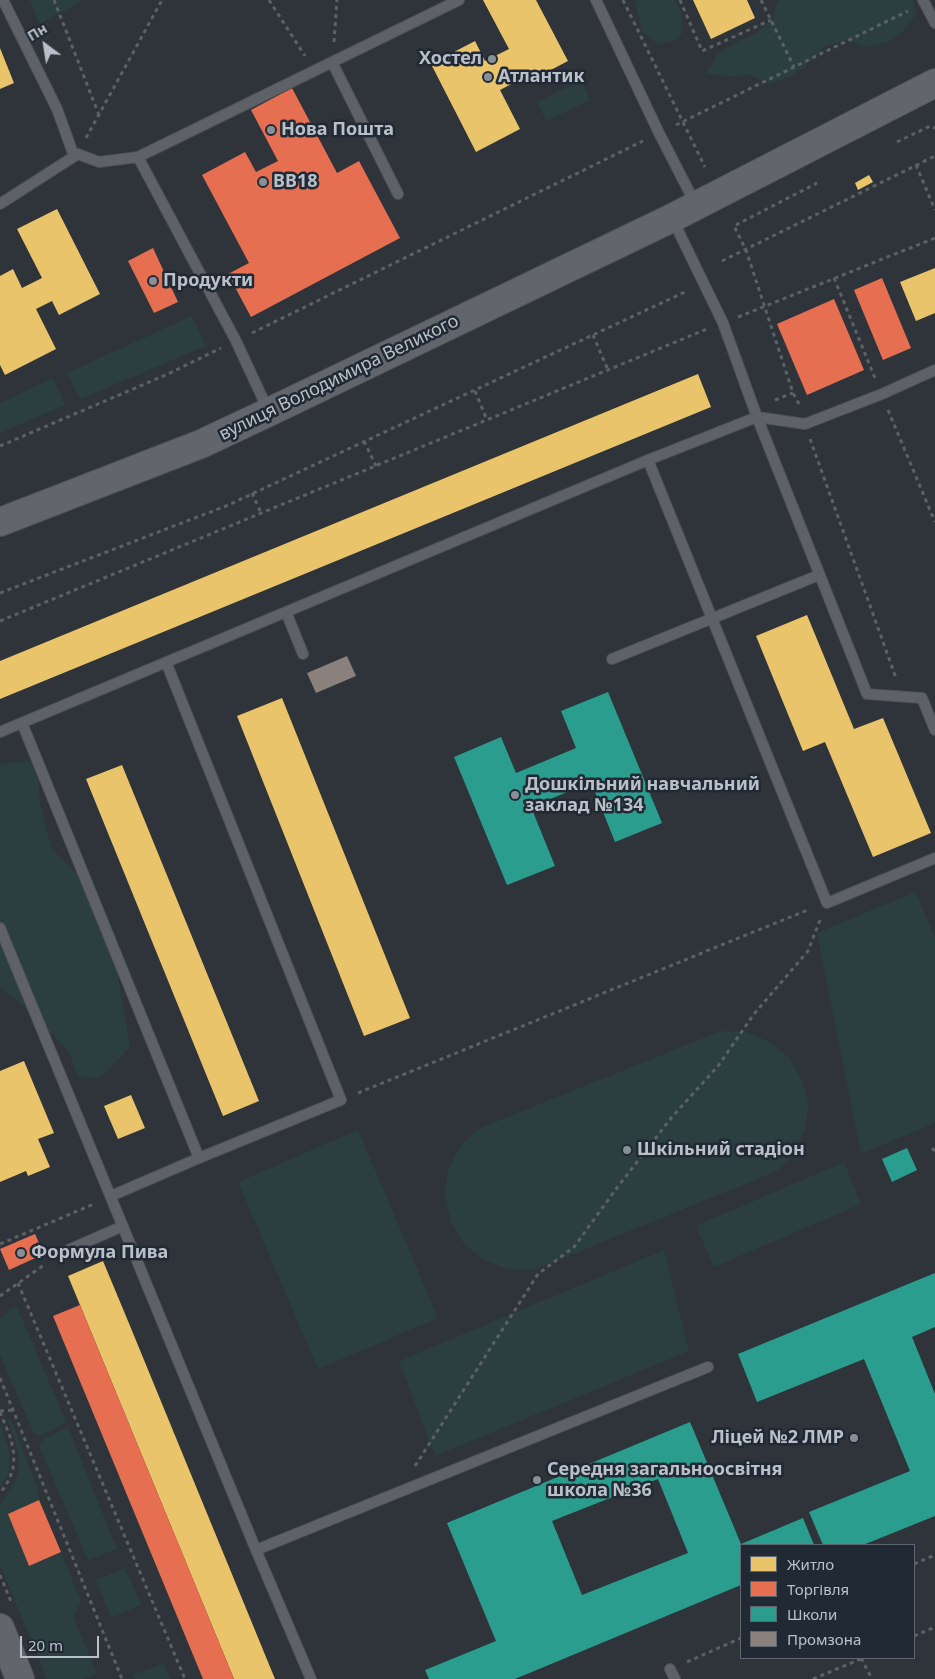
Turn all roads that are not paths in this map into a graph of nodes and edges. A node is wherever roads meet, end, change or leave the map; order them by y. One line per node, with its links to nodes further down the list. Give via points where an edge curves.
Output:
1 (3, 0): 8 (lane)
2 (459, 0): 6 (lane)
3 (596, 0): 12 (lane)
4 (923, 0): 5 (lane)
5 (935, 23)
6 (332, 62): 9 (lane); 10 (lane)
7 (935, 83): 12 (main road, вулиця Володимира Великого)
8 (76, 155): 9 (lane, via 99,162); 11 (lane)
9 (138, 157): 15 (lane, via 236,341)
10 (398, 194)
11 (0, 204)
12 (696, 206): 13 (main road, вулиця Володимира Великого)
13 (672, 218): 15 (main road, вулиця Володимира Великого); 16 (lane, via 723,323)
14 (935, 370): 16 (lane, via 805,424)
15 (269, 412): 18 (main road, вулиця Володимира Великого, via 201,444)
16 (757, 417): 17 (lane); 19 (lane)
17 (648, 460): 20 (lane); 21 (lane)
18 (0, 522)
19 (819, 575): 21 (lane); 26 (lane, via 867,694 922,698)
20 (286, 612): 22 (lane); 24 (lane)
21 (712, 618): 23 (lane); 28 (lane, via 827,903)
22 (303, 654)
23 (612, 659)
24 (166, 662): 25 (lane); 30 (lane, via 341,1100)
25 (22, 723): 27 (lane); 30 (lane)
26 (935, 730)
27 (0, 732)
28 (935, 858)
29 (0, 928): 31 (lane)
30 (199, 1158): 31 (lane)
31 (111, 1196): 32 (lane)
32 (123, 1226): 33 (lane); 35 (lane)
33 (59, 1254)
34 (708, 1368): 35 (lane)
35 (256, 1550): 38 (lane)
36 (0, 1628): 37 (main road)
37 (20, 1679)
38 (311, 1679)

